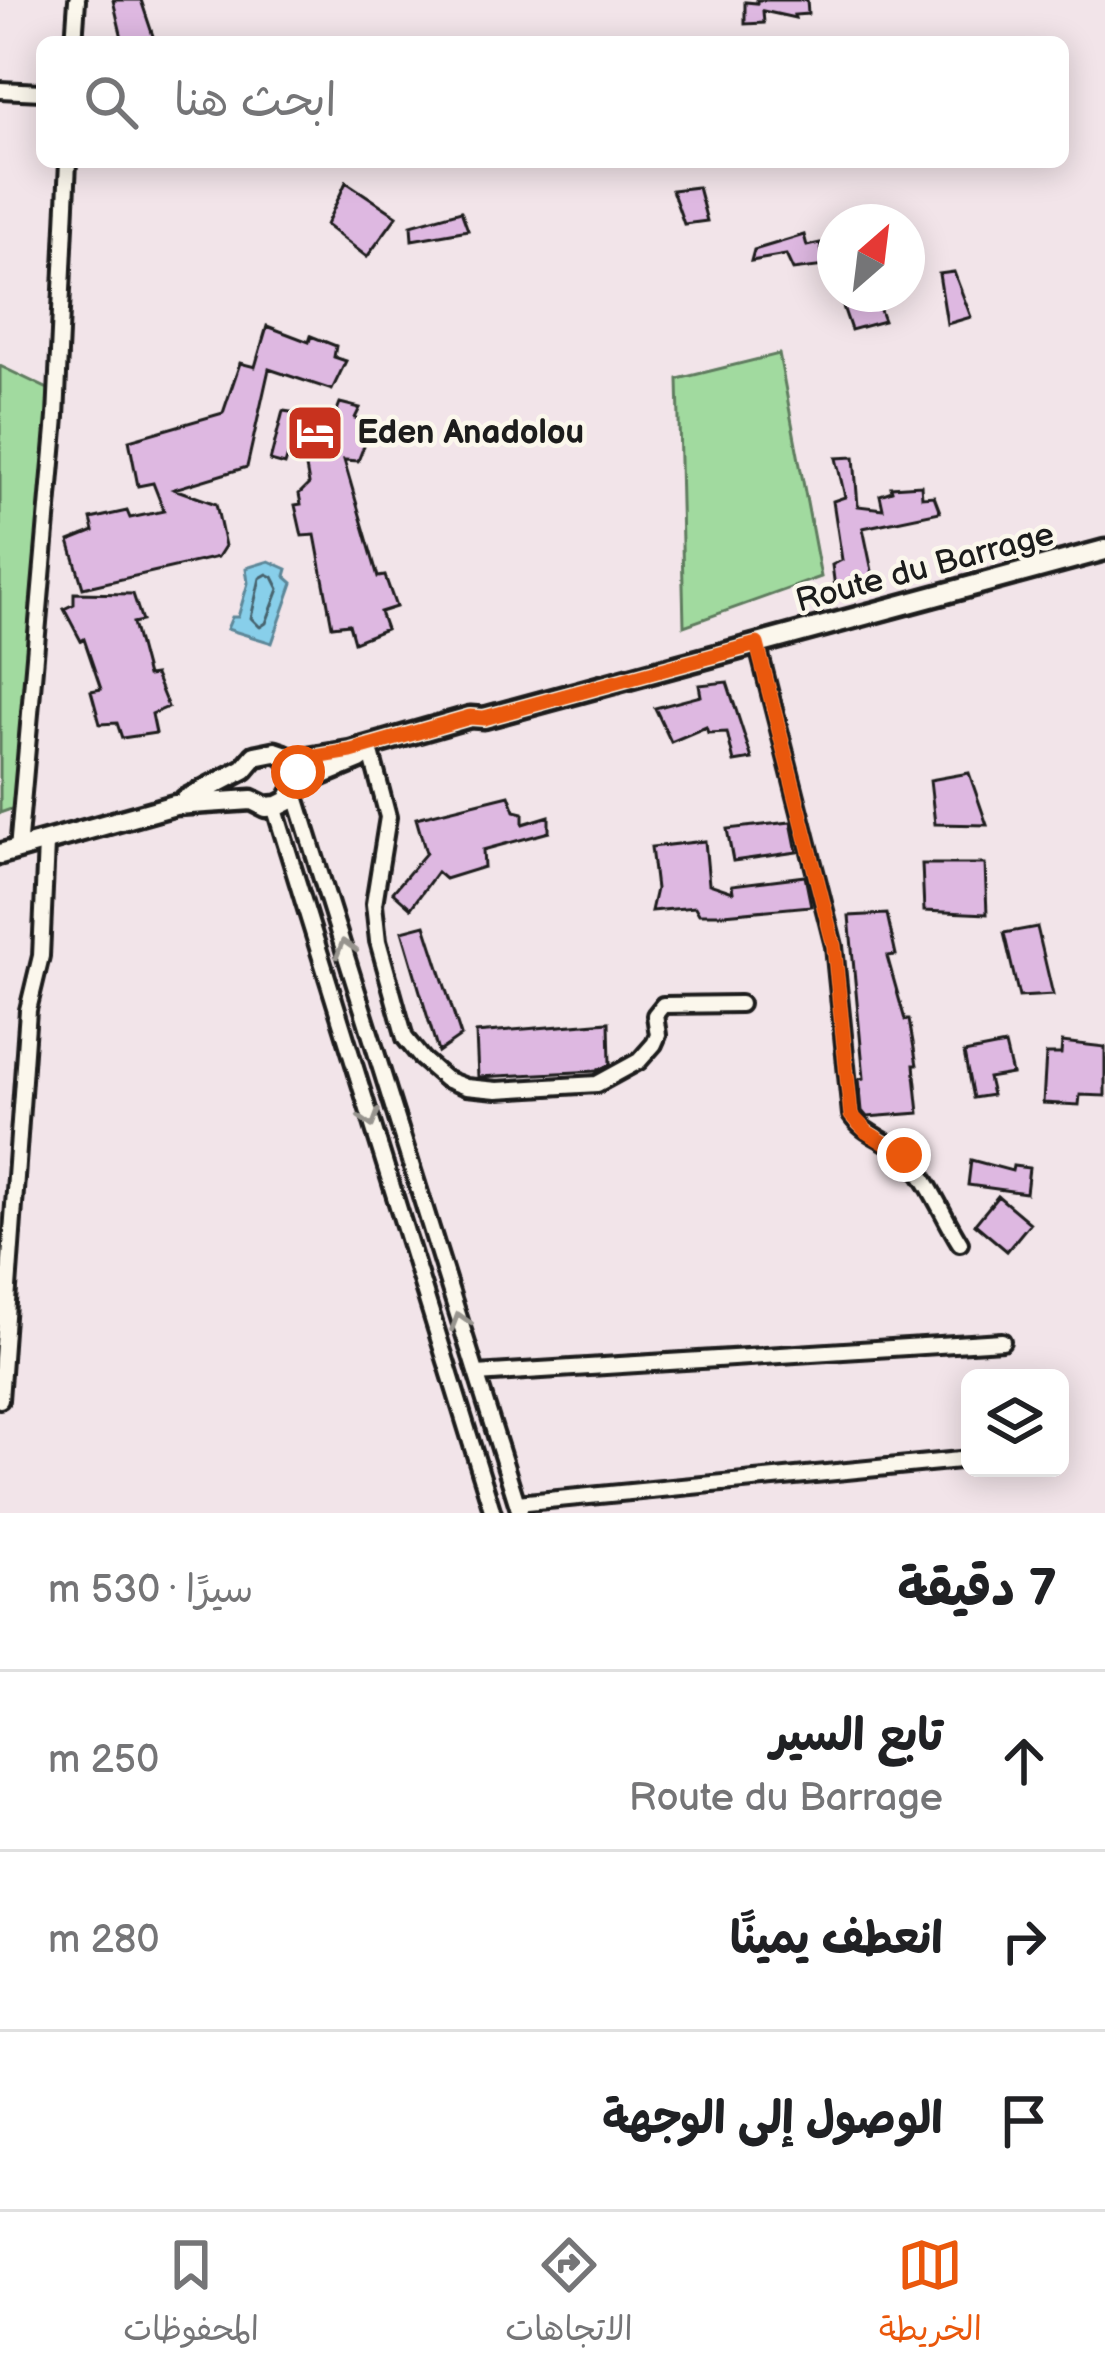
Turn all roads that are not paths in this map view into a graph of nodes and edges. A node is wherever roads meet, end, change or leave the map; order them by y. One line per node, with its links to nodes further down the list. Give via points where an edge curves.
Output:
1 (76, 0): 2 (street)
2 (74, 36)
3 (0, 90): 4 (street)
4 (36, 92)
5 (68, 168): 17 (street, via 56,417)
6 (1105, 550): 7 (main road, Route du Barrage)
7 (757, 644): 8 (main road, Route du Barrage); 19 (street, via 834,946 851,1115 904,1155)
8 (482, 718): 9 (main road, Route du Barrage, via 463,731); 10 (main road, Route du Barrage)
9 (372, 756): 12 (main road, Route du Barrage); 18 (street, via 388,817 374,904 378,941 405,1038 445,1078 497,1090 597,1084 654,1044 663,1005)
10 (292, 761): 11 (main road, Route du Barrage, via 264,752); 12 (main road)
11 (244, 769): 13 (main road); 14 (main road, Route du Barrage)
12 (296, 789): 15 (main road, Route du Barrage); 21 (street, one-way to 12)
13 (252, 800): 14 (main road, Route du Barrage); 15 (main road, Route du Barrage)
14 (175, 806): 16 (main road, Route du Barrage)
15 (274, 806): 25 (street, one-way to 25)
16 (46, 844): 17 (main road, Route du Barrage); 22 (street)
17 (9, 852)
18 (740, 1004)
19 (960, 1244)
20 (1002, 1341): 21 (street)
21 (477, 1374): 24 (street)
22 (0, 1400)
23 (961, 1460): 24 (street)
24 (518, 1508)
25 (493, 1513)

